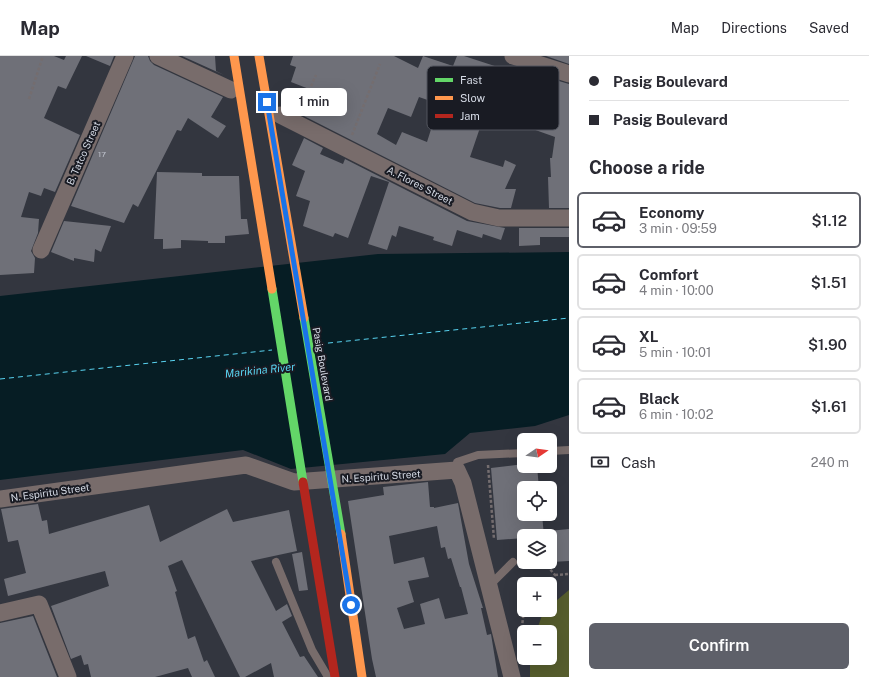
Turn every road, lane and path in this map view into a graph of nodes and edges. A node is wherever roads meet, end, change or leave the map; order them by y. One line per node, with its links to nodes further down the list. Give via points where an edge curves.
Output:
1 (44, 56): 13 (path)
2 (125, 56): 18 (street, B. Tatco Street)
3 (158, 56): 12 (street)
4 (234, 56): 34 (main road)
5 (259, 56): 35 (main road, Pasig Boulevard, via 343,547)
6 (513, 56): 8 (street)
7 (380, 64): 16 (path)
8 (544, 66)
9 (559, 71): 10 (street)
10 (569, 74)
11 (316, 75): 15 (path)
12 (231, 90)
13 (29, 99)
14 (280, 115): 15 (street, A. Flores Street)
15 (295, 123): 16 (street, A. Flores Street)
16 (347, 148): 17 (street, A. Flores Street, via 472,212 499,218)
17 (569, 218)
18 (41, 250)
19 (569, 450): 20 (lane)
20 (557, 451)
21 (517, 454): 23 (lane, via 466,458 457,462)
22 (487, 465): 25 (path)
23 (456, 470): 24 (street, N. Espiritu Street, via 294,482 246,465); 30 (street, via 463,483)
24 (0, 499)
25 (495, 541)
26 (276, 562): 33 (lane, via 312,650)
27 (514, 562): 29 (path, via 548,567); 30 (lane, via 493,582)
28 (569, 574): 29 (path)
29 (555, 575)
30 (487, 583): 36 (street)
31 (0, 613): 32 (street, via 39,604)
32 (68, 677)
33 (328, 677)
34 (335, 677)
35 (362, 677)
36 (512, 677)

